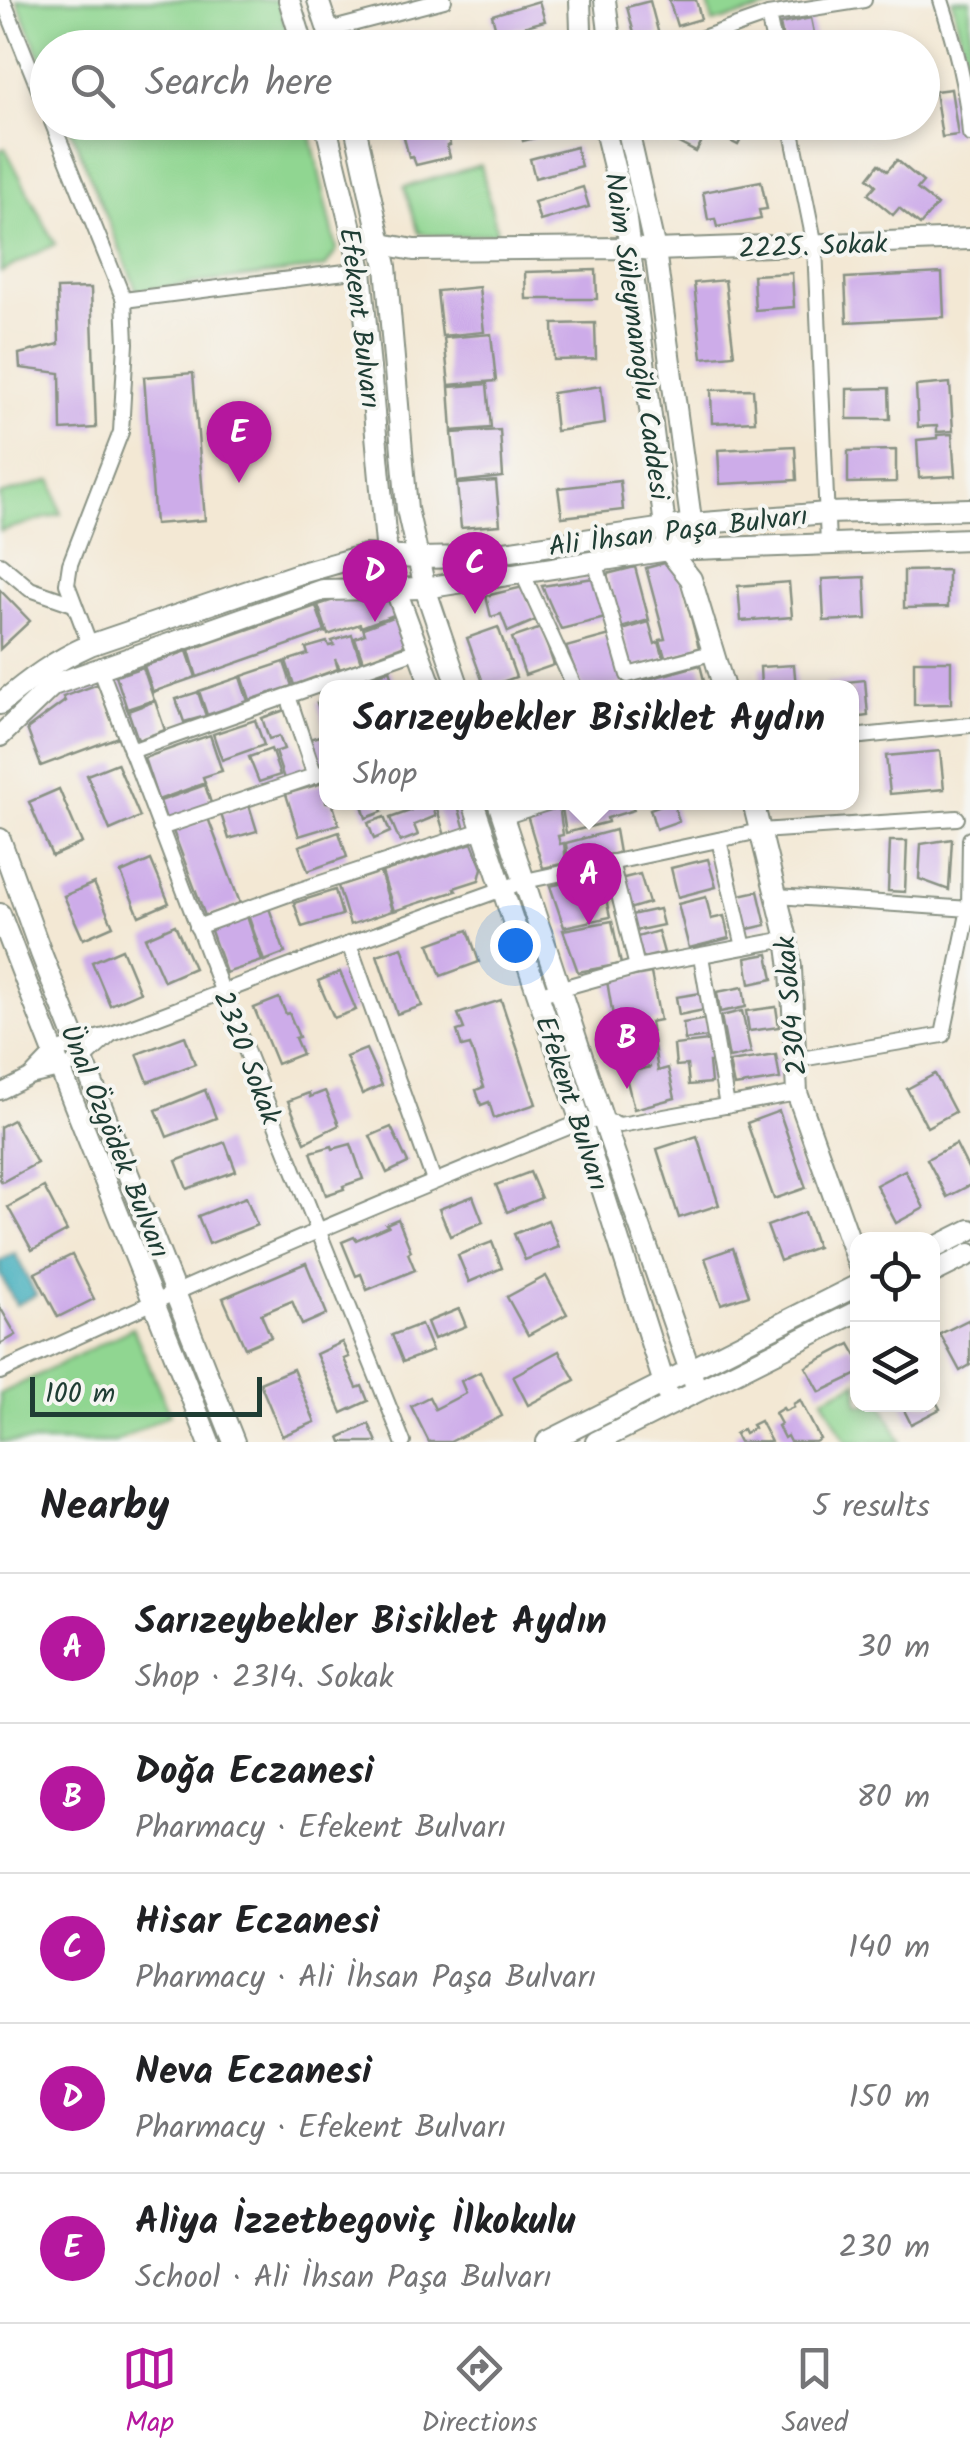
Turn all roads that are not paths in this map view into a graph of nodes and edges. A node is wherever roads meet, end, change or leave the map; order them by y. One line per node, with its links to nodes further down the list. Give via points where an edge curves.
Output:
1 (3, 0): 17 (street)
2 (289, 0): 10 (street)
3 (318, 0): 11 (street)
4 (444, 0): 12 (street)
5 (580, 0): 13 (street)
6 (605, 0): 14 (street)
7 (864, 0): 9 (street)
8 (941, 0): 18 (street)
9 (768, 15): 15 (street); 16 (street)
10 (298, 30)
11 (329, 30)
12 (358, 30)
13 (581, 30)
14 (609, 30)
15 (725, 30)
16 (771, 30)
17 (30, 67)
18 (970, 134)
19 (59, 140): 33 (street)
20 (330, 140): 31 (street, Efekent Bulvarı)
21 (358, 140): 26 (street, Efekent Bulvarı)
22 (607, 140): 28 (street, Naim Süleymanoğlu Caddesi)
23 (630, 140): 30 (street, Naim Süleymanoğlu Caddesi)
24 (794, 140): 27 (street)
25 (970, 239): 27 (street, 2225. Sokak)
26 (382, 244): 29 (street, 2225. Sokak); 31 (street); 32 (street, Efekent Bulvarı)
27 (815, 246): 30 (street, 2225. Sokak); 35 (street)
28 (629, 248): 29 (street, 2225. Sokak); 30 (street, 2225. Sokak); 37 (street, Naim Süleymanoğlu Caddesi)
29 (414, 250): 32 (street)
30 (655, 250): 36 (street, Naim Süleymanoğlu Caddesi)
31 (358, 259): 32 (street); 33 (street); 42 (street, Efekent Bulvarı)
32 (386, 266): 43 (street, Efekent Bulvarı, via 407,509)
33 (124, 300): 50 (street, via 121,432 70,564)
34 (970, 509): 35 (street, Ali İhsan Paşa Bulvarı)
35 (827, 513): 36 (street, Ali İhsan Paşa Bulvarı); 39 (street)
36 (692, 524): 37 (street, Ali İhsan Paşa Bulvarı); 40 (street, Naim Süleymanoğlu Caddesi)
37 (665, 527): 41 (street, Naim Süleymanoğlu Caddesi); 43 (street, Ali İhsan Paşa Bulvarı, via 470,557)
38 (970, 540): 39 (street, Ali İhsan Paşa Bulvarı)
39 (828, 543): 40 (street, Ali İhsan Paşa Bulvarı)
40 (696, 548): 41 (street, Ali İhsan Paşa Bulvarı); 47 (street, Naim Süleymanoğlu Caddesi)
41 (668, 550): 44 (street, Ali İhsan Paşa Bulvarı); 47 (street)
42 (387, 555): 43 (street, Ali İhsan Paşa Bulvarı); 49 (street, Efekent Bulvarı); 51 (street, Ali İhsan Paşa Bulvarı, via 298,574)
43 (418, 558): 48 (street, Efekent Bulvarı)
44 (595, 561): 46 (street, Ali İhsan Paşa Bulvarı); 53 (street, via 628,675)
45 (0, 564): 50 (street, via 30,588)
46 (522, 572): 48 (street, Ali İhsan Paşa Bulvarı); 58 (street)
47 (691, 579): 53 (street)
48 (425, 588): 49 (street, Ali İhsan Paşa Bulvarı); 57 (street, Efekent Bulvarı)
49 (396, 590): 52 (street, Efekent Bulvarı); 54 (street, Ali İhsan Paşa Bulvarı, via 323,590)
50 (74, 604): 51 (street)
51 (90, 645): 62 (street, Ali İhsan Paşa Bulvarı, via 62,657)
52 (418, 650): 55 (street); 56 (street, Efekent Bulvarı)
53 (715, 652): 59 (street)
54 (100, 668): 65 (street, Ali İhsan Paşa Bulvarı, via 53,685); 66 (street, 2320 Sokak)
55 (333, 680)
56 (429, 680)
57 (456, 680)
58 (571, 680)
59 (722, 680)
60 (319, 685): 61 (street)
61 (288, 696): 66 (street); 67 (street)
62 (0, 704)
63 (970, 725): 64 (street)
64 (859, 735)
65 (0, 736)
66 (132, 751): 73 (street, 2320 Sokak)
67 (319, 769)
68 (319, 775): 73 (street)
69 (476, 810): 74 (street, Efekent Bulvarı)
70 (500, 810): 80 (street, Efekent Bulvarı)
71 (755, 810): 75 (street, 2304 Sokak)
72 (957, 818): 75 (street)
73 (160, 828): 85 (street, 2320 Sokak)
74 (482, 830): 81 (street, Efekent Bulvarı); 85 (street)
75 (760, 831): 78 (street); 82 (street, 2304 Sokak)
76 (0, 838): 94 (street, Ünal Özgödek Bulvarı)
77 (970, 839): 83 (street)
78 (719, 840): 79 (street); 88 (street)
79 (611, 862): 80 (street); 90 (street)
80 (526, 881): 81 (street); 91 (street, Efekent Bulvarı)
81 (502, 890): 87 (street); 93 (street, Efekent Bulvarı)
82 (777, 896): 83 (street); 86 (street, 2304 Sokak)
83 (969, 909): 95 (street, via 943,1035)
84 (0, 914): 96 (street, Ünal Özgödek Bulvarı)
85 (197, 927): 92 (street, 2320 Sokak)
86 (787, 938): 88 (street); 95 (street, 2304 Sokak)
87 (349, 944): 92 (street); 102 (street)
88 (744, 948): 89 (street)
89 (702, 956): 90 (street); 99 (street)
90 (637, 967): 91 (street)
91 (561, 988): 93 (street); 100 (street, Efekent Bulvarı)
92 (223, 993): 94 (street); 103 (street, 2320 Sokak)
93 (537, 995): 101 (street, Efekent Bulvarı)
94 (81, 1051): 96 (street); 110 (street, Ünal Özgödek Bulvarı)
95 (794, 1060): 98 (street, 2304 Sokak)
96 (56, 1061): 97 (street); 111 (street, Ünal Özgödek Bulvarı)
97 (0, 1092)
98 (797, 1093): 99 (street); 105 (street, 2304 Sokak)
99 (727, 1106): 100 (street, via 620,1125)
100 (603, 1120): 101 (street); 113 (street, Efekent Bulvarı)
101 (581, 1122): 102 (street); 115 (street, Efekent Bulvarı)
102 (434, 1181): 103 (street)
103 (316, 1230): 110 (street); 120 (street, 2320 Sokak)
104 (970, 1230): 106 (street)
105 (850, 1242)
106 (940, 1244)
107 (970, 1254): 108 (street)
108 (940, 1269)
109 (850, 1288): 113 (street)
110 (175, 1291): 111 (street); 119 (street, Ünal Özgödek Bulvarı)
111 (154, 1300): 114 (street); 118 (street, Ünal Özgödek Bulvarı)
112 (850, 1316): 116 (street)
113 (690, 1371): 115 (street); 116 (street, Efekent Bulvarı)
114 (0, 1372)
115 (664, 1384): 117 (street, Efekent Bulvarı); 121 (street)
116 (697, 1392): 117 (street)
117 (670, 1404): 122 (street)
118 (208, 1442)
119 (234, 1442)
120 (403, 1442)
121 (547, 1442)
122 (596, 1442)

